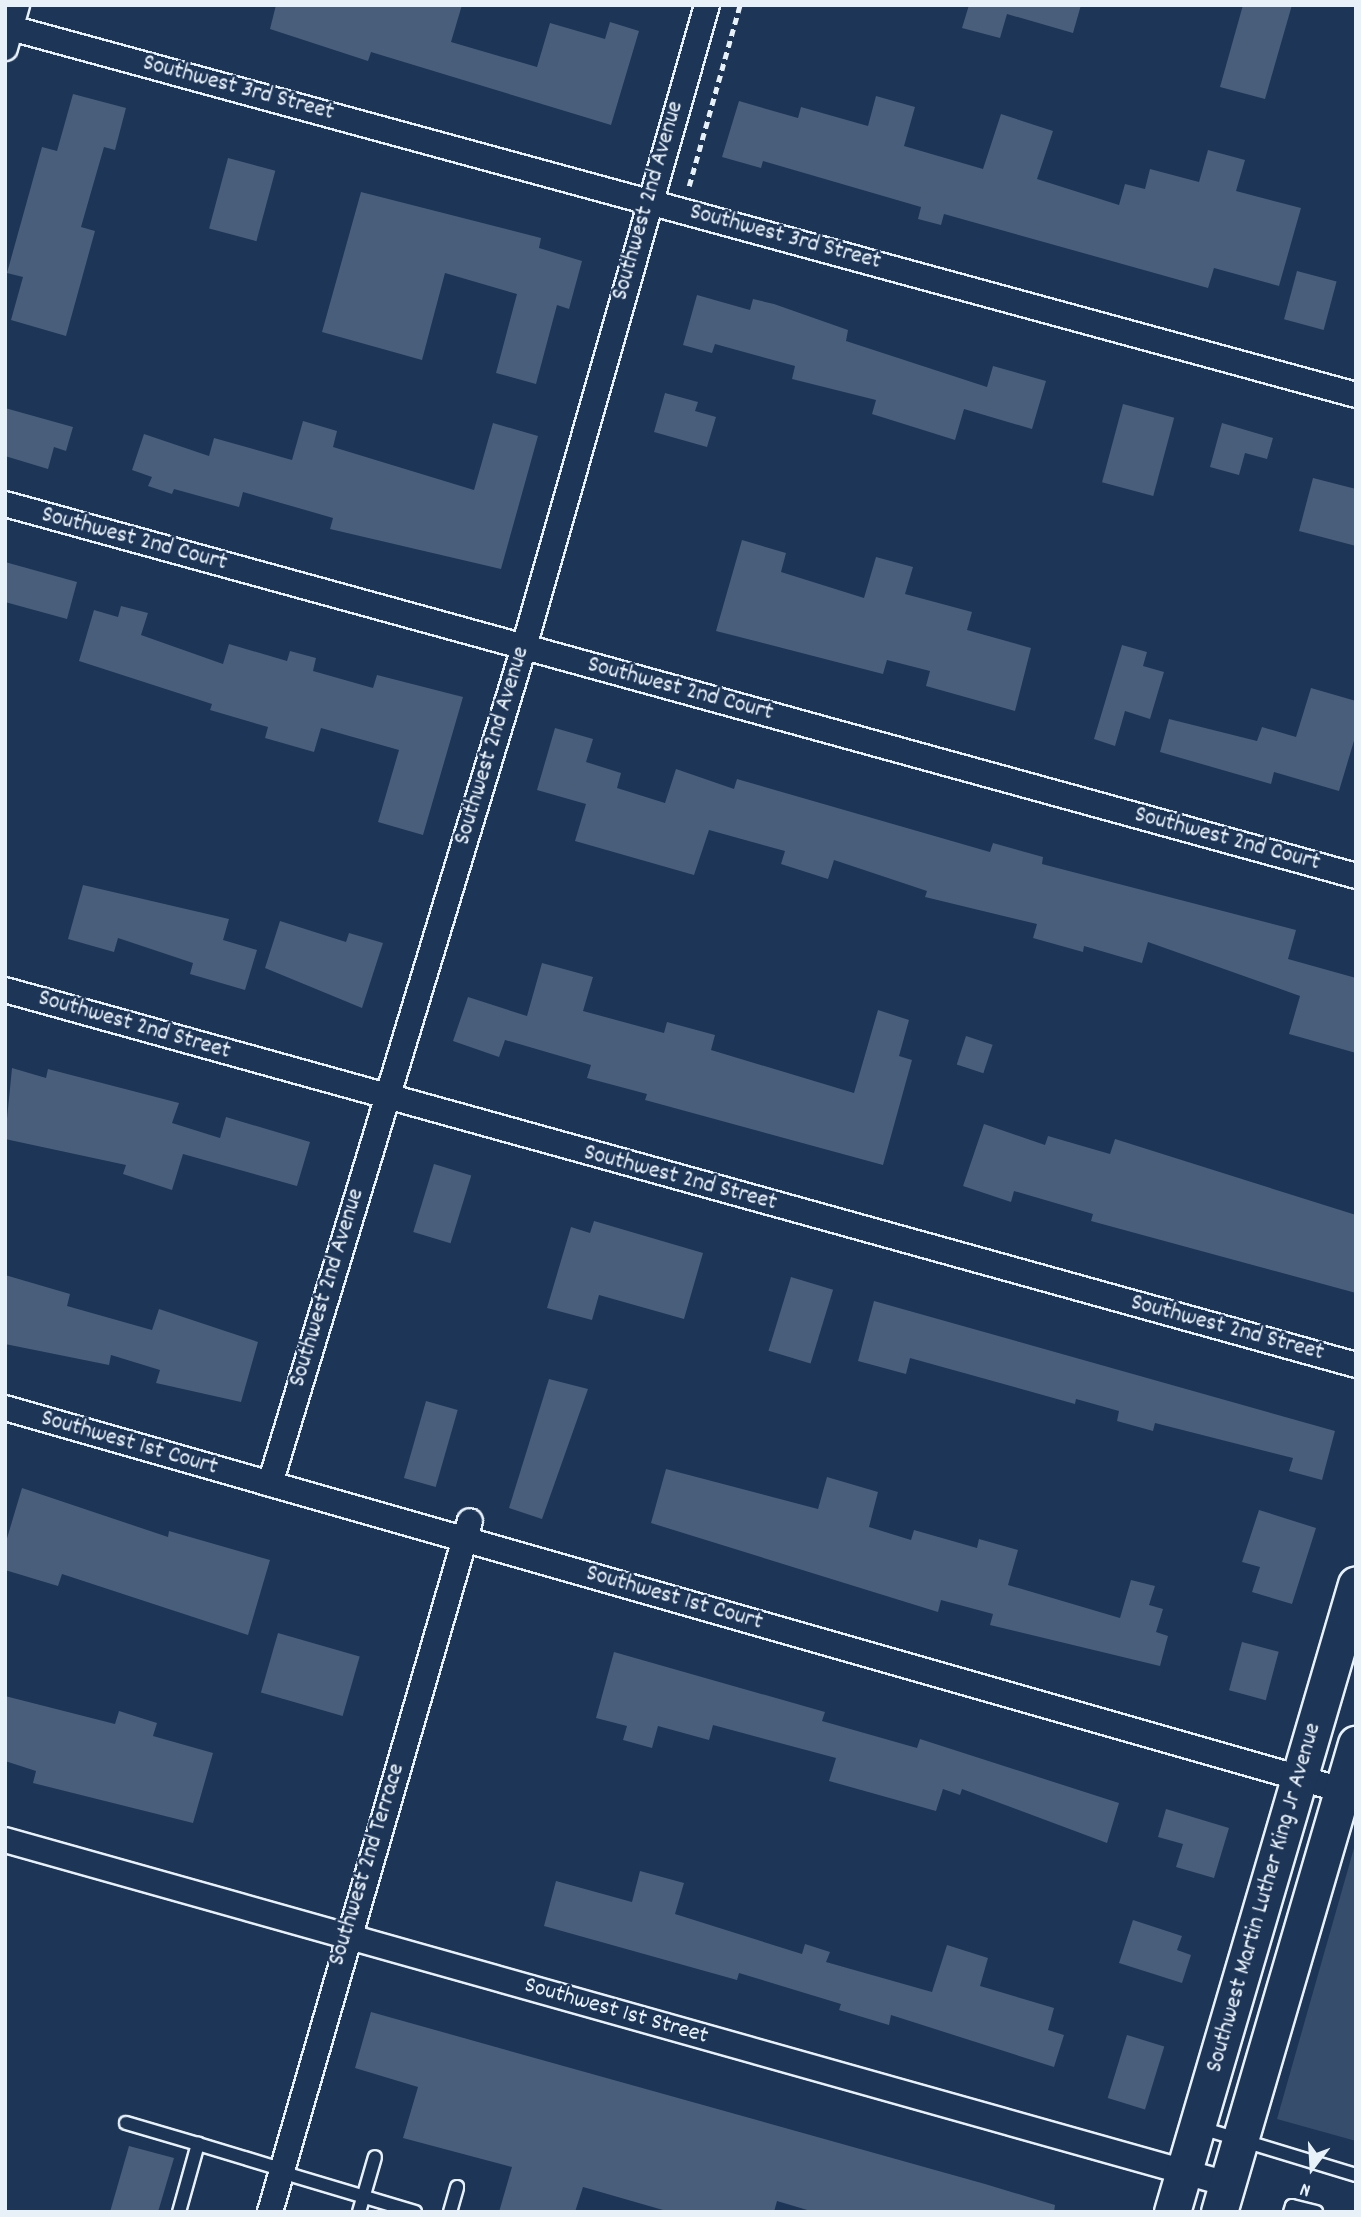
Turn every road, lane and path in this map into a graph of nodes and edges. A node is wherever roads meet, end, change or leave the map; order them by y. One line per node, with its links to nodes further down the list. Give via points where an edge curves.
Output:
1 (707, 5): 5 (street, Southwest 2nd Avenue)
2 (740, 5): 4 (path)
3 (11, 27): 5 (street, Southwest 3rd Street)
4 (690, 182)
5 (648, 200): 6 (street, Southwest 3rd Street); 8 (street, Southwest 2nd Avenue)
6 (1356, 395)
7 (5, 505): 8 (street, Southwest 2nd Court)
8 (524, 647): 9 (street, Southwest 2nd Court); 11 (street, Southwest 2nd Avenue)
9 (1356, 876)
10 (5, 990): 11 (street, Southwest 2nd Street)
11 (385, 1097): 12 (street, Southwest 2nd Street); 14 (street, Southwest 2nd Avenue)
12 (1356, 1365)
13 (5, 1408): 14 (street, Southwest 1st Court)
14 (270, 1484): 15 (street, Southwest 1st Court)
15 (468, 1530): 18 (street, Southwest 1st Court); 21 (street, Southwest 2nd Terrace)
16 (1356, 1584): 18 (street, Southwest Martin Luther King Jr Avenue)
17 (1356, 1744): 19 (street, Southwest Martin Luther King Jr Avenue)
18 (1299, 1778): 19 (street, Southwest 1st Court); 23 (street, Southwest Martin Luther King Jr Avenue)
19 (1342, 1790): 24 (street, Southwest Martin Luther King Jr Avenue)
20 (5, 1840): 21 (street, Southwest 1st Street)
21 (347, 1936): 27 (street, Southwest 2nd Terrace); 28 (street, Southwest 1st Street)
22 (126, 2123): 25 (lane)
23 (1198, 2127): 24 (lane); 28 (street, Southwest Martin Luther King Jr Avenue)
24 (1240, 2140): 29 (lane); 32 (street, Southwest Martin Luther King Jr Avenue)
25 (198, 2144): 27 (lane); 33 (lane)
26 (375, 2157): 31 (lane)
27 (281, 2170): 31 (lane); 34 (street, Southwest 2nd Terrace)
28 (1184, 2172): 32 (street, Southwest 1st Street); 38 (street, Southwest Martin Luther King Jr Avenue)
29 (1356, 2175)
30 (457, 2187): 37 (lane)
31 (363, 2197): 35 (lane); 36 (lane)
32 (1223, 2198)
33 (179, 2212)
34 (270, 2212)
35 (359, 2212)
36 (415, 2212)
37 (450, 2212)
38 (1172, 2212)
39 (1290, 2212): 40 (lane, via 1292,2206)
40 (1316, 2212)

